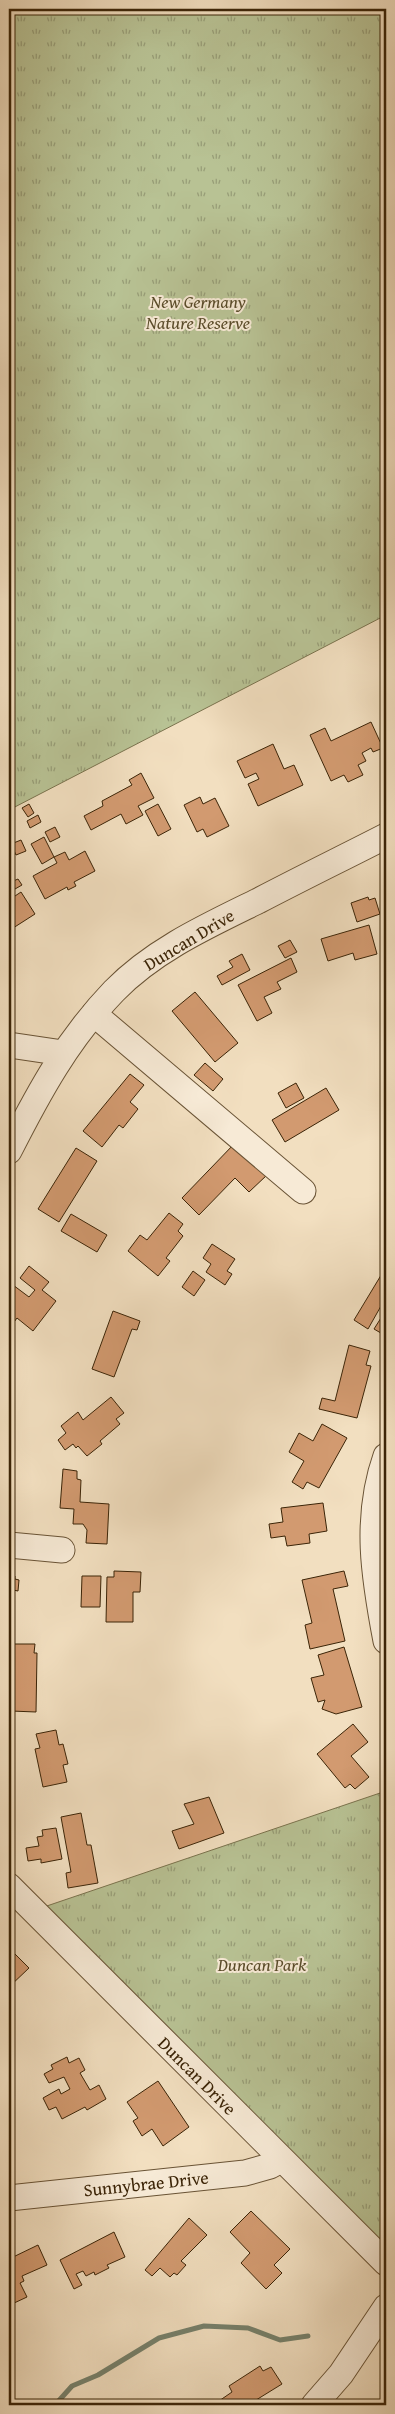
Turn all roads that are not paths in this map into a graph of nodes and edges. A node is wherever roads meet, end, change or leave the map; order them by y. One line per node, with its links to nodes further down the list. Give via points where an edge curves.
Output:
1 (386, 836): 2 (street, Duncan Drive, via 185,938 115,990)
2 (94, 1014): 4 (street, Duncan Drive); 6 (street)
3 (9, 1045): 4 (street)
4 (63, 1053): 5 (street, Duncan Drive, via 43,1084)
5 (9, 1152)
6 (303, 1191)
7 (386, 1456): 10 (street, via 376,1489 372,1536 377,1593)
8 (9, 1545): 9 (street)
9 (62, 1550)
10 (386, 1641)
11 (9, 1886): 12 (street, Duncan Drive)
12 (281, 2160): 13 (street, Sunnybrae Drive, via 245,2173); 14 (street, Duncan Drive)
13 (9, 2198)
14 (386, 2263)
15 (386, 2308): 16 (street, via 341,2374)
16 (314, 2405)

